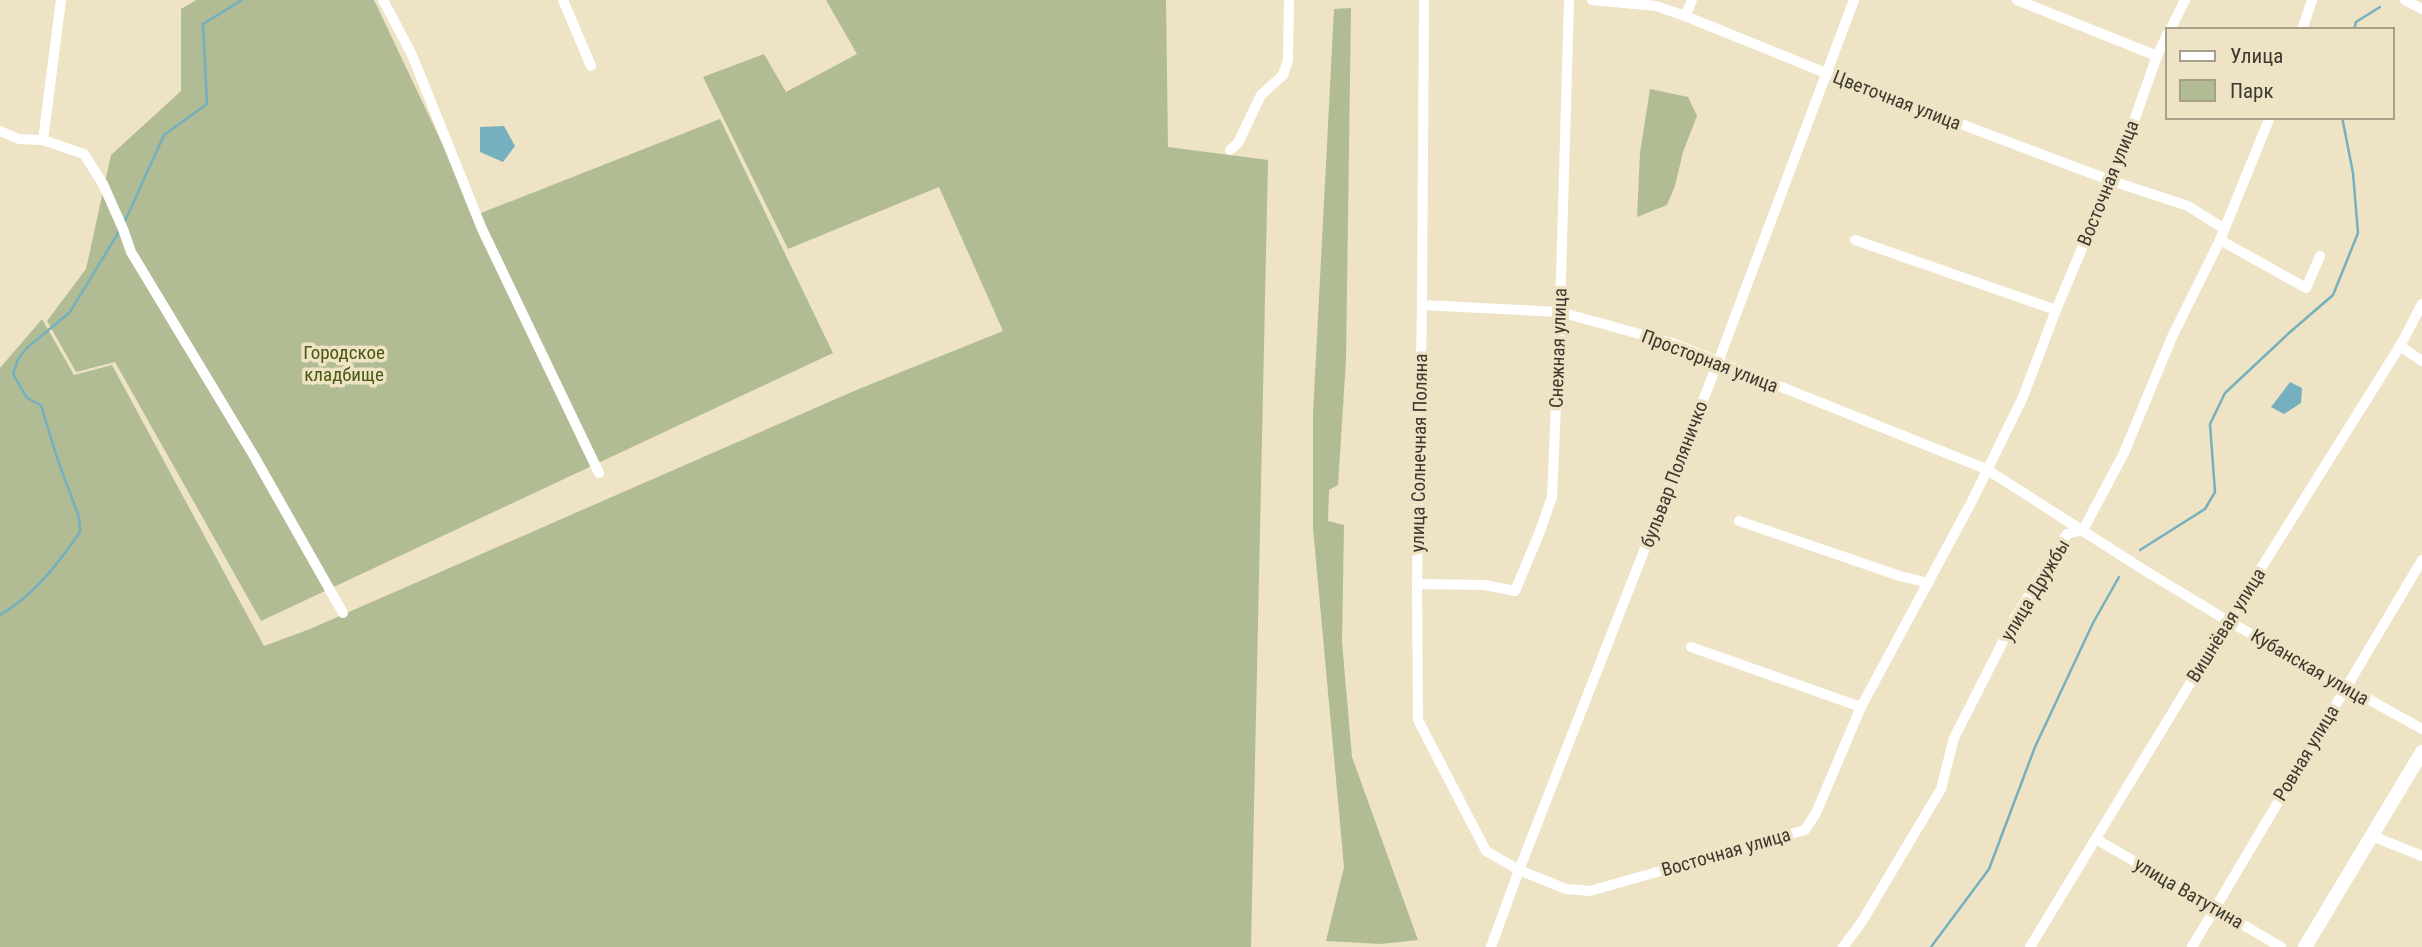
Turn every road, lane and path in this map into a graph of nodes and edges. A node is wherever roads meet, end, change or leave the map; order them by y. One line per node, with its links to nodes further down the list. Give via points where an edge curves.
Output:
1 (61, 0): 25 (street)
2 (383, 0): 40 (street, via 412,55 482,229)
3 (563, 0): 21 (street)
4 (1289, 0): 26 (street, via 1288,60 1283,75 1261,95 1238,143)
5 (1424, 0): 33 (street, улица Солнечная Поляна)
6 (1569, 0): 35 (street, Снежная улица)
7 (1592, 0): 14 (street, Цветочная улица)
8 (1692, 0): 16 (street)
9 (1854, 0): 22 (street, бульвар Поляничко)
10 (2017, 0): 20 (street)
11 (2185, 0): 17 (street, Восточная улица)
12 (2312, 0): 18 (street)
13 (2405, 0): 15 (street)
14 (1656, 3): 16 (street, Цветочная улица)
15 (2422, 9)
16 (1685, 16): 22 (street, Цветочная улица)
17 (2171, 28)
18 (2303, 28)
19 (2166, 37): 20 (street, Восточная улица)
20 (2157, 56): 27 (street, Восточная улица)
21 (591, 66)
22 (1826, 73): 27 (street, Цветочная улица); 38 (street, бульвар Поляничко)
23 (2269, 119): 28 (street, улица Дружбы)
24 (0, 131): 25 (street, via 19,139)
25 (43, 140): 46 (street, via 84,154 108,195 131,252)
26 (1230, 150)
27 (2109, 180): 28 (street, Цветочная улица, via 2189,206); 34 (street, Восточная улица)
28 (2223, 228): 30 (street, улица Дружбы)
29 (1855, 240): 34 (street)
30 (2220, 240): 31 (street, via 2306,288); 42 (street, улица Дружбы, via 2172,337 2124,453)
31 (2320, 256)
32 (2422, 304): 36 (street, Вишнёвая улица)
33 (1422, 305): 35 (street, Просторная улица); 45 (street, улица Солнечная Поляна)
34 (2056, 310): 39 (street, Восточная улица, via 2023,397)
35 (1560, 312): 38 (street, Просторная улица, via 1672,343); 45 (street, Снежная улица, via 1552,496 1515,591 1485,585)
36 (2400, 346): 37 (street); 47 (street, Вишнёвая улица)
37 (2422, 360)
38 (1718, 362): 39 (street, Просторная улица); 56 (street, бульвар Поляничко)
39 (1986, 469): 42 (street, Кубанская улица); 44 (street, Восточная улица)
40 (599, 473)
41 (1739, 521): 44 (street)
42 (2083, 530): 47 (street, Кубанская улица); 59 (street, улица Дружбы, via 2067,534 2016,616 1954,738 1941,789)
43 (2422, 560): 49 (street, Ровная улица)
44 (1928, 583): 50 (street, Восточная улица)
45 (1417, 584): 56 (street, улица Солнечная Поляна, via 1418,720 1486,851)
46 (343, 613)
47 (2228, 621): 49 (street, Кубанская улица); 54 (street, Вишнёвая улица)
48 (1691, 647): 50 (street)
49 (2345, 688): 51 (street, Кубанская улица); 57 (street, Ровная улица)
50 (1861, 707): 56 (street, Восточная улица, via 1805,830 1590,891 1566,889)
51 (2422, 729)
52 (2422, 752): 53 (main road)
53 (2372, 836): 55 (street); 63 (main road)
54 (2096, 839): 57 (street, улица Ватутина); 60 (street, Вишнёвая улица)
55 (2422, 856)
56 (1519, 870): 58 (street, бульвар Поляничко)
57 (2215, 909): 61 (street, Ровная улица); 62 (street, улица Ватутина)
58 (1491, 947)
59 (1843, 947)
60 (2030, 947)
61 (2192, 947)
62 (2281, 947)
63 (2305, 947)

